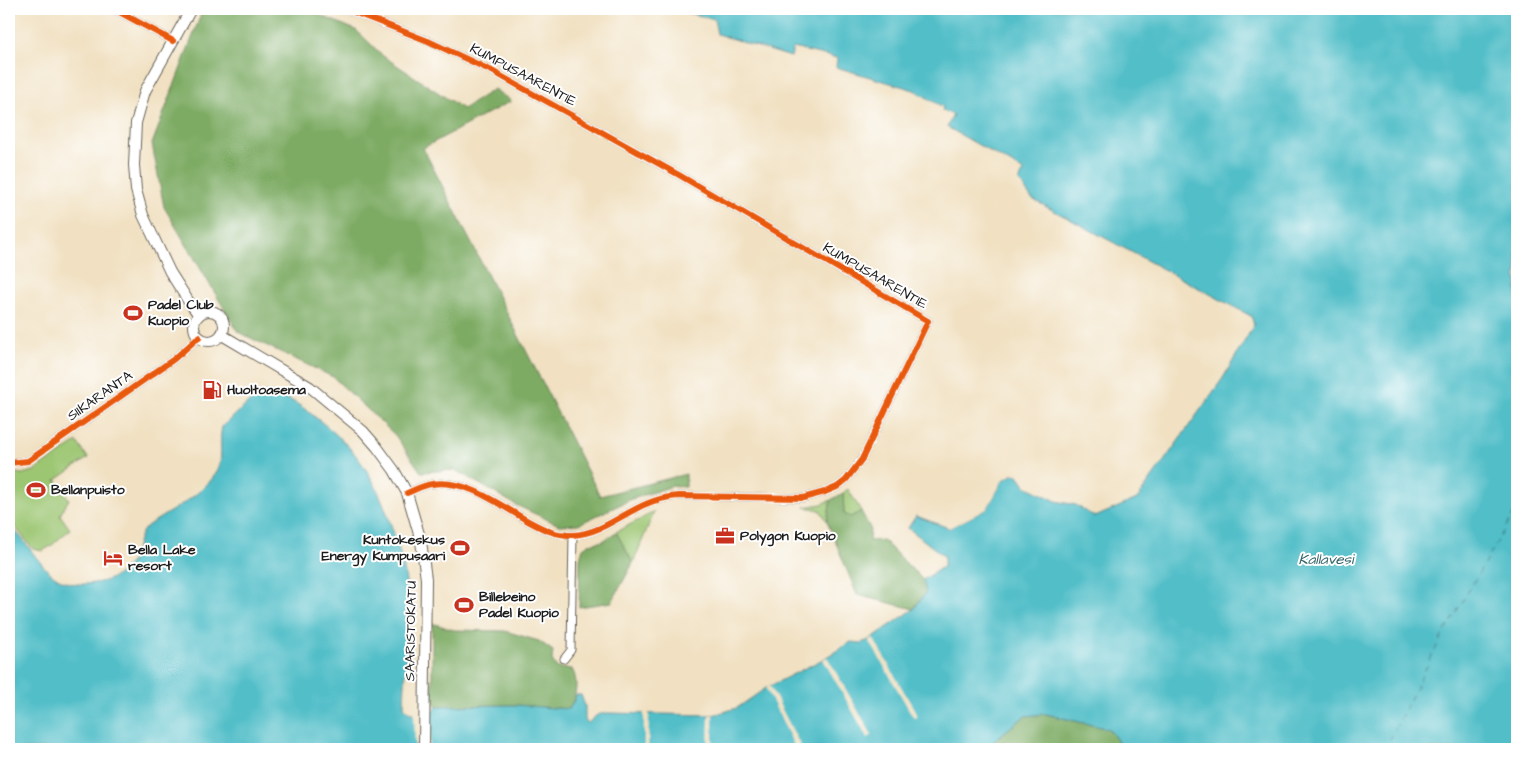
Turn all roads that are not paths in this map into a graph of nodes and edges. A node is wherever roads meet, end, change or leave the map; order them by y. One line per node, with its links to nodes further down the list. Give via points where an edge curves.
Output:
1 (114, 9): 4 (street)
2 (191, 9): 4 (main road)
3 (346, 9): 10 (street, KUMPUSAARENTIE, via 428,41 492,71 679,175 928,321 866,452 852,473 837,487 803,498 663,498 596,530)
4 (174, 41): 5 (main road, via 145,91 136,123 136,190 143,215 170,272)
5 (199, 315): 6 (main road, via 207,311 218,314 224,323); 7 (main road, via 195,327)
6 (222, 335): 7 (main road, via 211,341); 9 (main road, SAARISTOKATU, via 310,387 363,431 378,446)
7 (199, 337): 8 (street, SIIKARANTA, via 174,359 28,461)
8 (9, 462)
9 (407, 494): 10 (street, KUMPUSAARENTIE, via 432,484 460,485 540,527 556,534); 12 (main road, SAARISTOKATU, via 425,563)
10 (573, 535): 11 (street, via 571,650)
11 (564, 660)
12 (424, 749)

